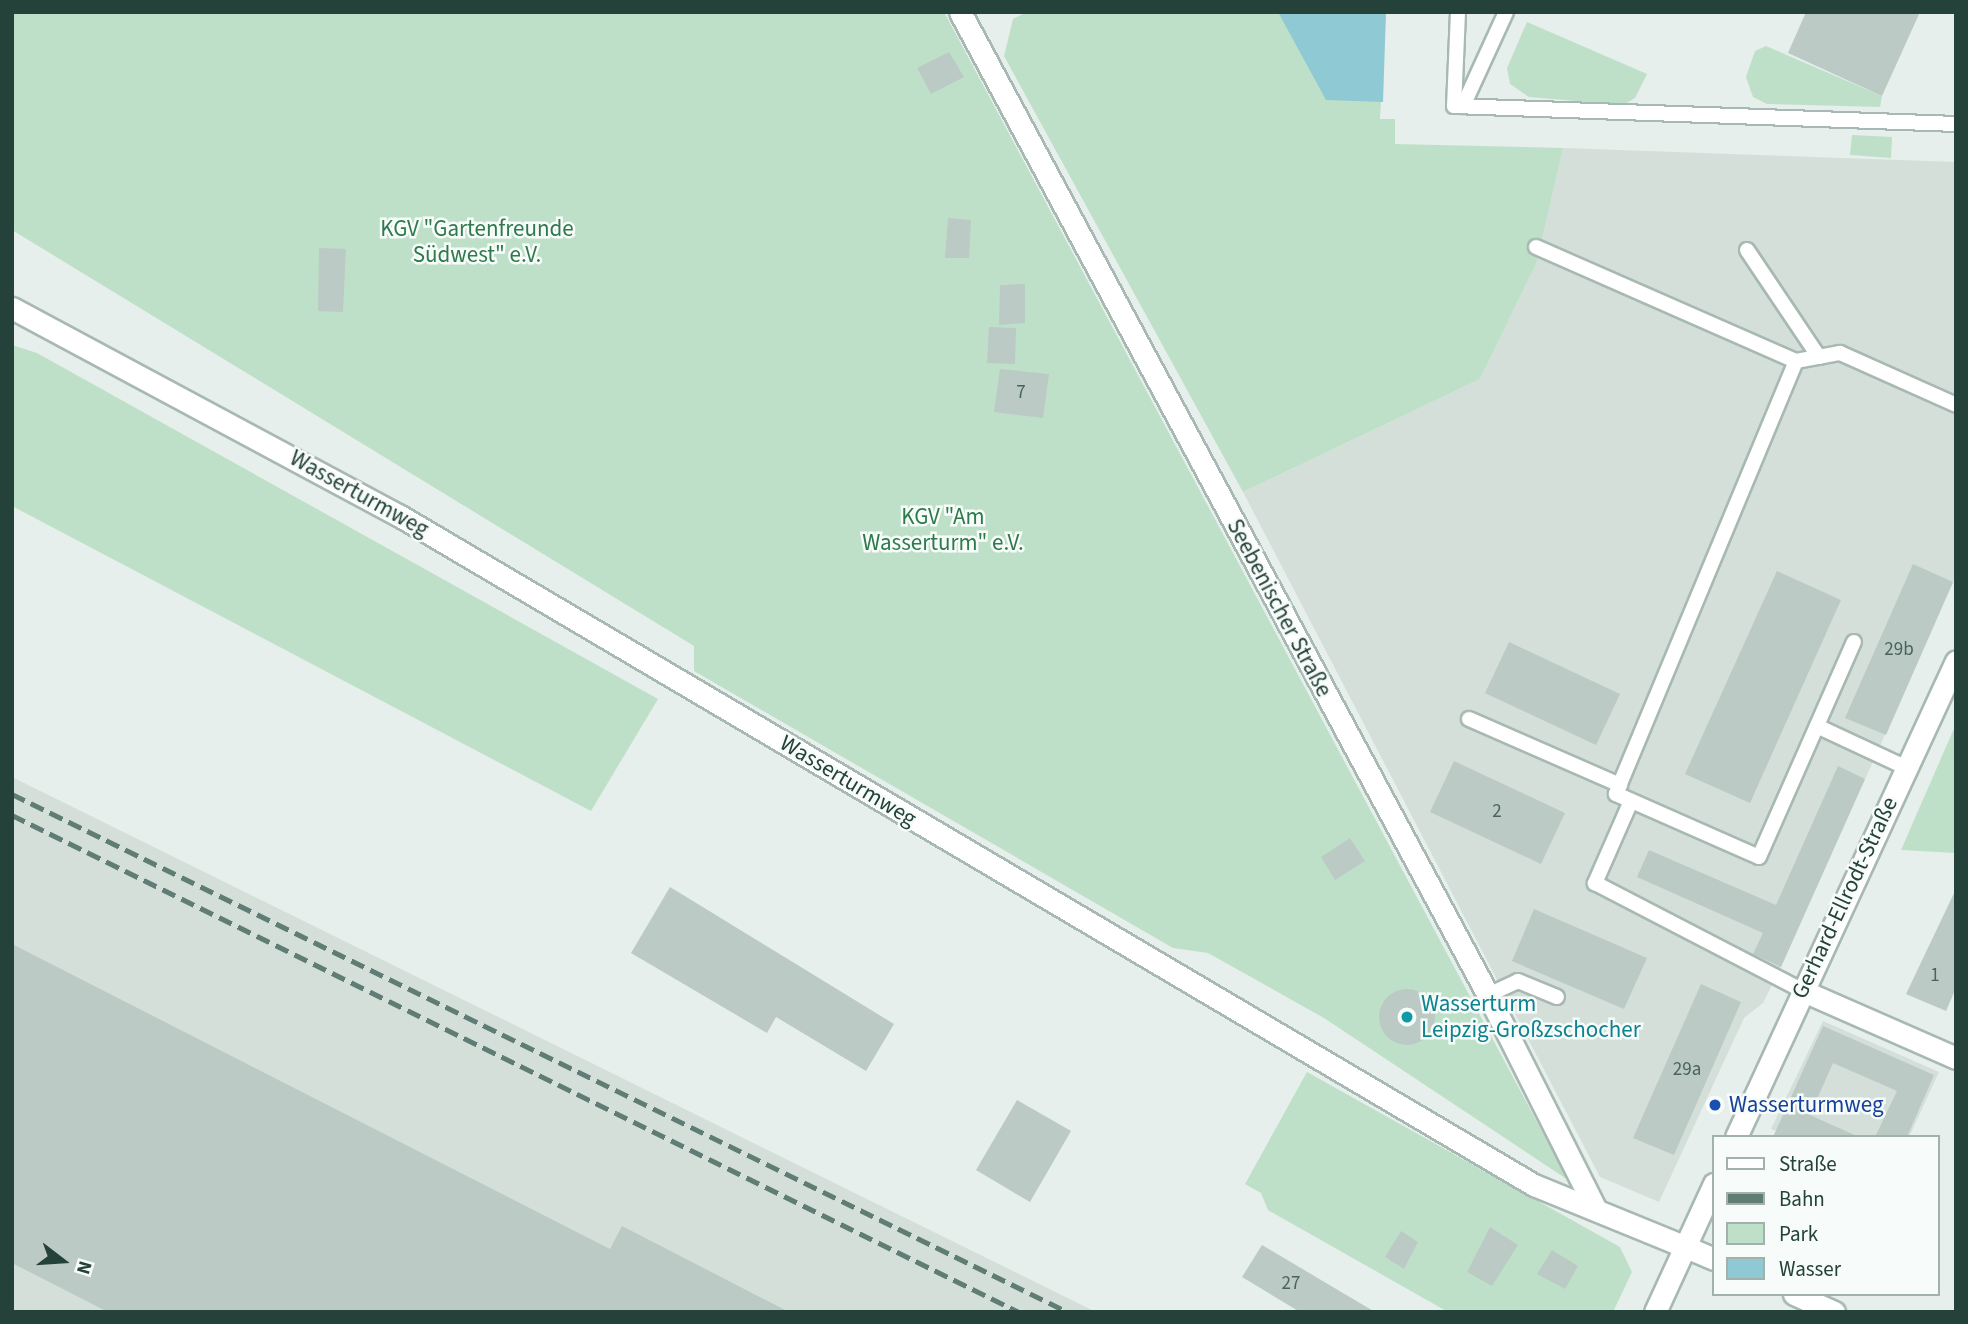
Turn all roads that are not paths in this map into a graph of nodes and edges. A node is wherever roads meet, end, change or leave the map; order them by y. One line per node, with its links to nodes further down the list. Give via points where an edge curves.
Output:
1 (960, 12): 20 (street, Seebenischer Straße)
2 (1458, 12): 4 (lane, via 1454,106)
3 (1506, 12): 4 (lane)
4 (1463, 106): 5 (lane)
5 (1956, 124)
6 (1536, 247): 10 (lane)
7 (1747, 250): 9 (lane)
8 (12, 309): 25 (street, Wasserturmweg, via 400,516 1534,1185)
9 (1819, 357): 10 (lane); 11 (lane, via 1840,353)
10 (1796, 361): 17 (lane)
11 (1956, 405)
12 (1854, 642): 15 (lane)
13 (1956, 661): 16 (street, Gerhard-Ellrodt-Straße)
14 (1469, 719): 17 (lane)
15 (1817, 726): 16 (lane); 18 (lane, via 1759,857)
16 (1907, 768): 19 (street, Gerhard-Ellrodt-Straße)
17 (1620, 785): 18 (lane, via 1616,794)
18 (1631, 801): 19 (lane, via 1595,883)
19 (1801, 990): 22 (street); 23 (street, Gerhard-Ellrodt-Straße)
20 (1488, 995): 21 (lane, via 1518,981); 25 (street, Seebenischer Straße)
21 (1557, 997)
22 (1956, 1058)
23 (1736, 1135)
24 (1713, 1186): 26 (street)
25 (1594, 1206): 26 (street, Wasserturmweg)
26 (1686, 1247): 27 (street, Wasserturmweg); 29 (street)
27 (1713, 1259)
28 (1798, 1296): 30 (street)
29 (1655, 1312)
30 (1834, 1312)

